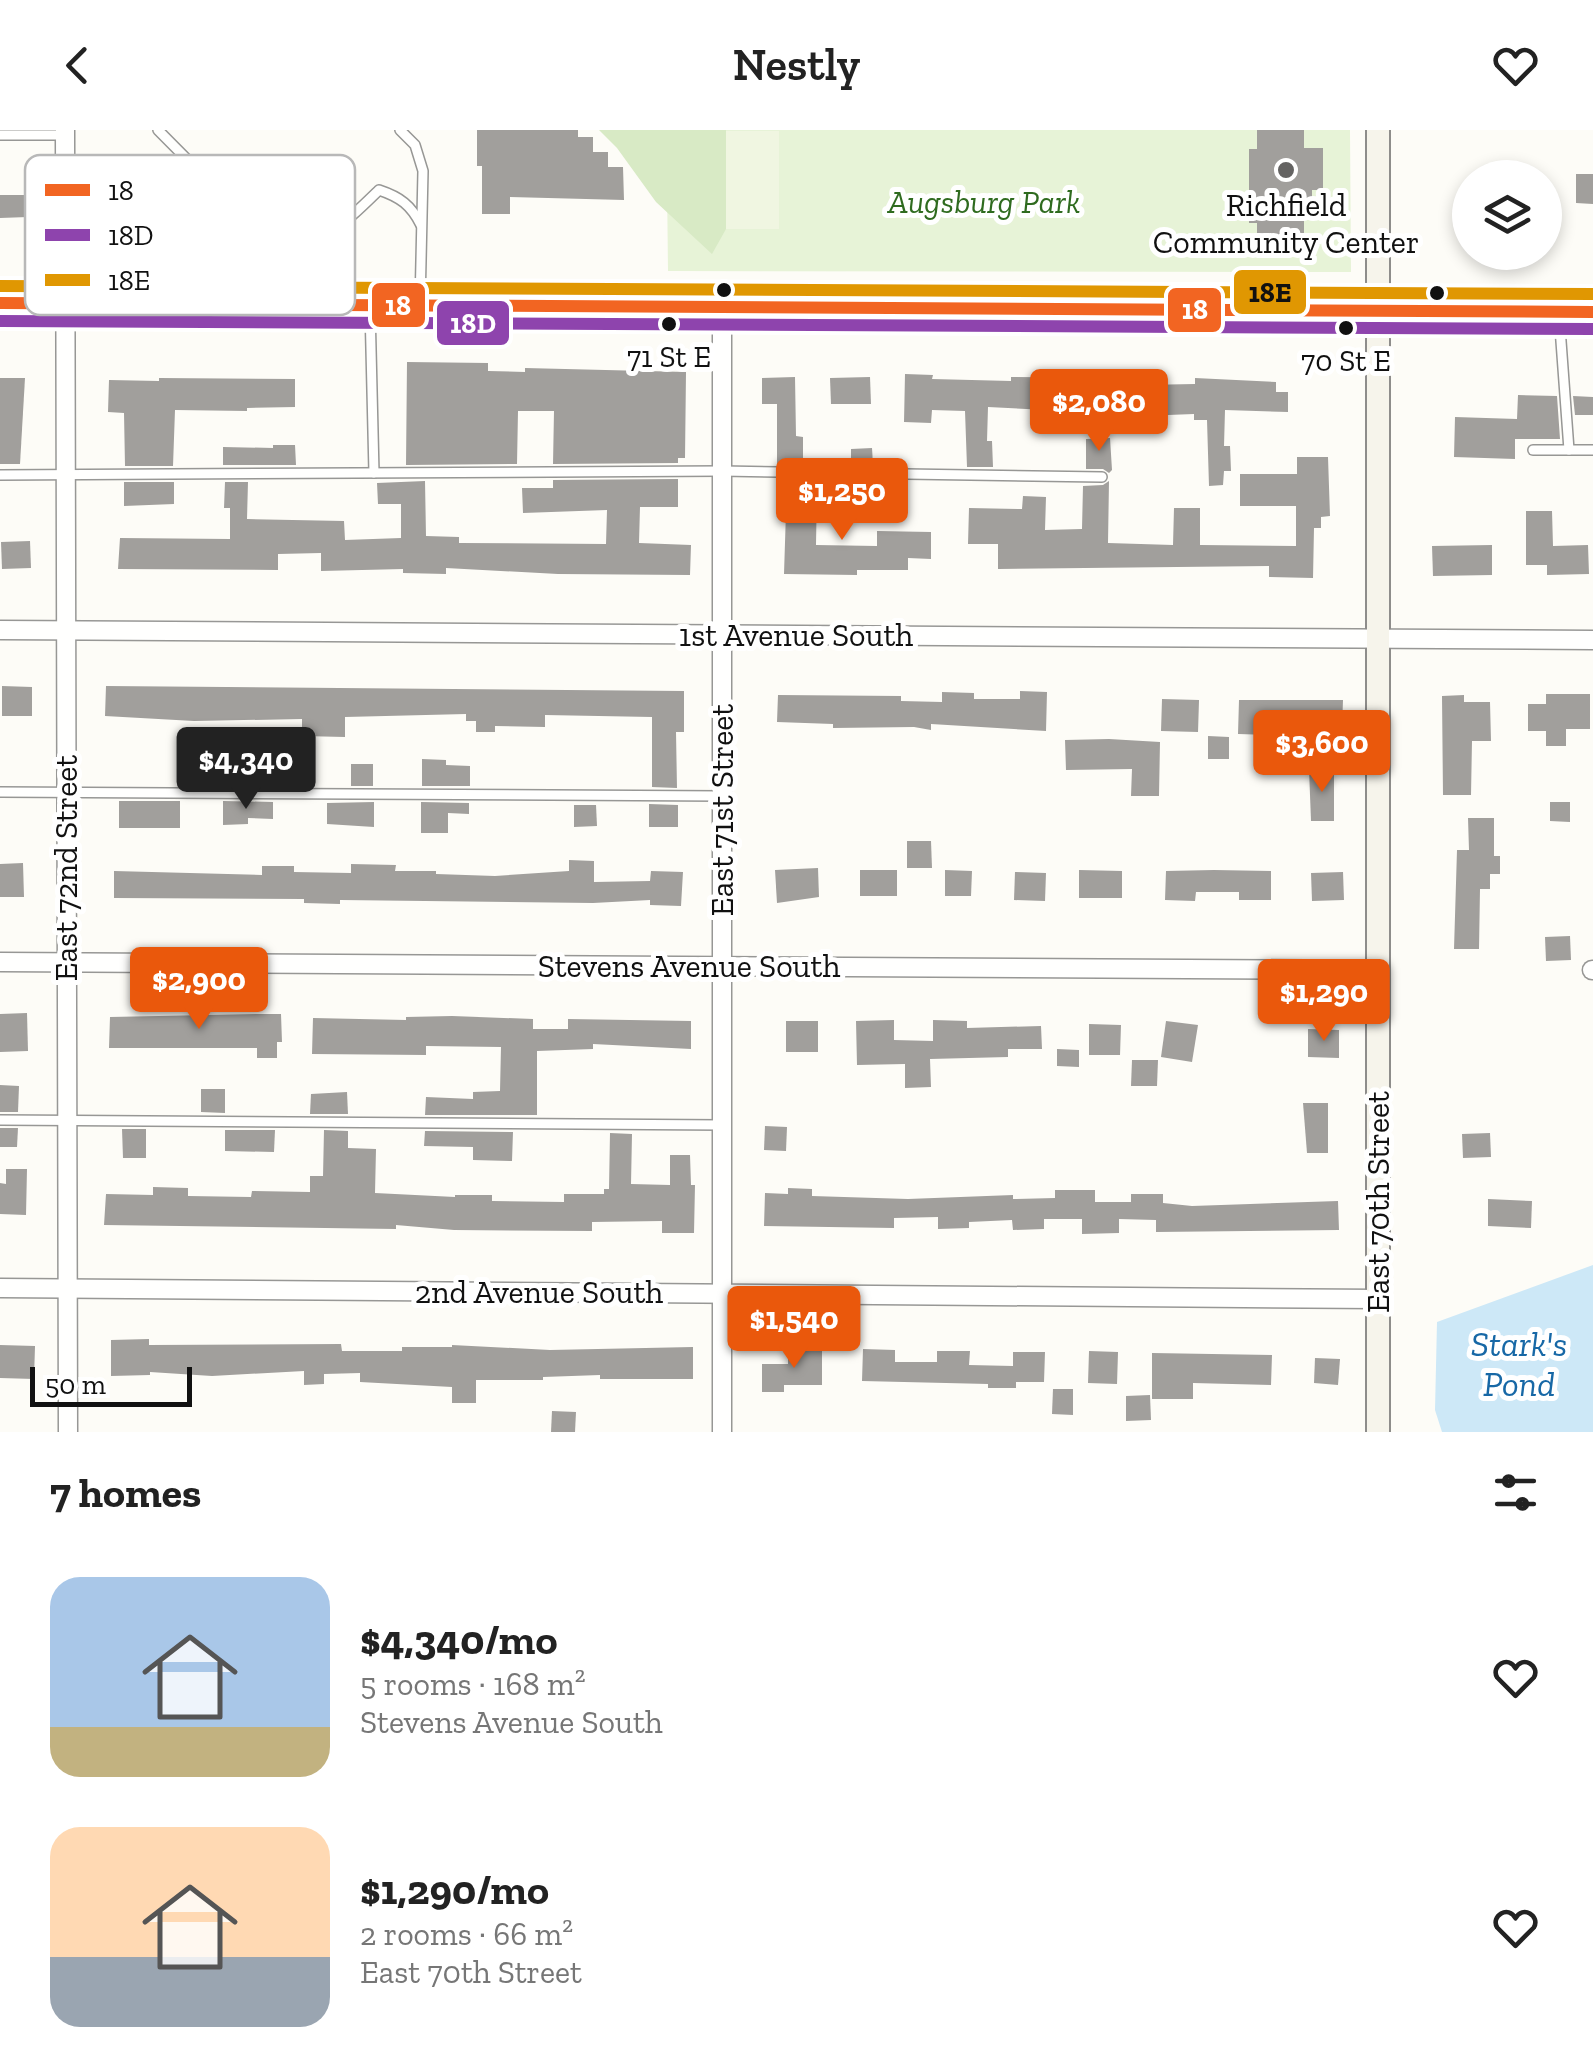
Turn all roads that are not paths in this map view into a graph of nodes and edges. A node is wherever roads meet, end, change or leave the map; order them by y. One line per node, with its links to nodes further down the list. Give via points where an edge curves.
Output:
1 (158, 130): 6 (lane)
2 (400, 130): 8 (lane, via 415,145 423,171)
3 (1378, 130): 15 (main road, East 70th Street)
4 (66, 132): 5 (lane)
5 (0, 135)
6 (183, 155)
7 (355, 213): 8 (lane, via 379,190 396,195)
8 (422, 224): 13 (lane)
9 (0, 303): 10 (main road)
10 (25, 303)
11 (355, 305): 12 (main road)
12 (370, 305): 13 (main road); 23 (lane)
13 (420, 306): 14 (main road)
14 (722, 307): 15 (main road); 22 (street, East 71st Street)
15 (1379, 311): 16 (main road); 30 (main road, East 70th Street)
16 (1558, 312): 17 (main road); 20 (lane)
17 (1593, 312)
18 (66, 315): 25 (street, East 72nd Street)
19 (1533, 450): 20 (lane)
20 (1569, 450): 21 (lane)
21 (1593, 450)
22 (722, 471): 23 (lane); 26 (lane); 29 (street, East 71st Street)
23 (374, 473): 25 (lane)
24 (0, 475): 25 (lane)
25 (66, 475): 28 (street, East 72nd Street)
26 (1102, 477)
27 (0, 630): 28 (street, 1st Avenue South)
28 (66, 631): 29 (street, 1st Avenue South); 33 (street, East 72nd Street)
29 (722, 635): 30 (street, 1st Avenue South); 34 (street, East 71st Street)
30 (1379, 639): 31 (street, 1st Avenue South); 38 (main road, East 70th Street)
31 (1593, 640)
32 (0, 792): 33 (lane)
33 (66, 792): 34 (lane); 36 (street, East 72nd Street)
34 (722, 796): 37 (street, East 71st Street)
35 (0, 962): 36 (street, Stevens Avenue South)
36 (66, 962): 37 (street, Stevens Avenue South); 40 (street, East 72nd Street)
37 (722, 966): 38 (street, Stevens Avenue South); 41 (street, East 71st Street)
38 (1378, 970): 45 (main road, East 70th Street)
39 (0, 1120): 40 (lane)
40 (67, 1121): 41 (lane); 43 (street, East 72nd Street)
41 (722, 1126): 44 (street, East 71st Street)
42 (0, 1288): 43 (street, 2nd Avenue South)
43 (67, 1288): 44 (street, 2nd Avenue South); 46 (street, East 72nd Street)
44 (722, 1294): 45 (street, 2nd Avenue South); 47 (street, East 71st Street)
45 (1378, 1300): 48 (main road, East 70th Street)
46 (68, 1432)
47 (722, 1432)
48 (1378, 1432)

